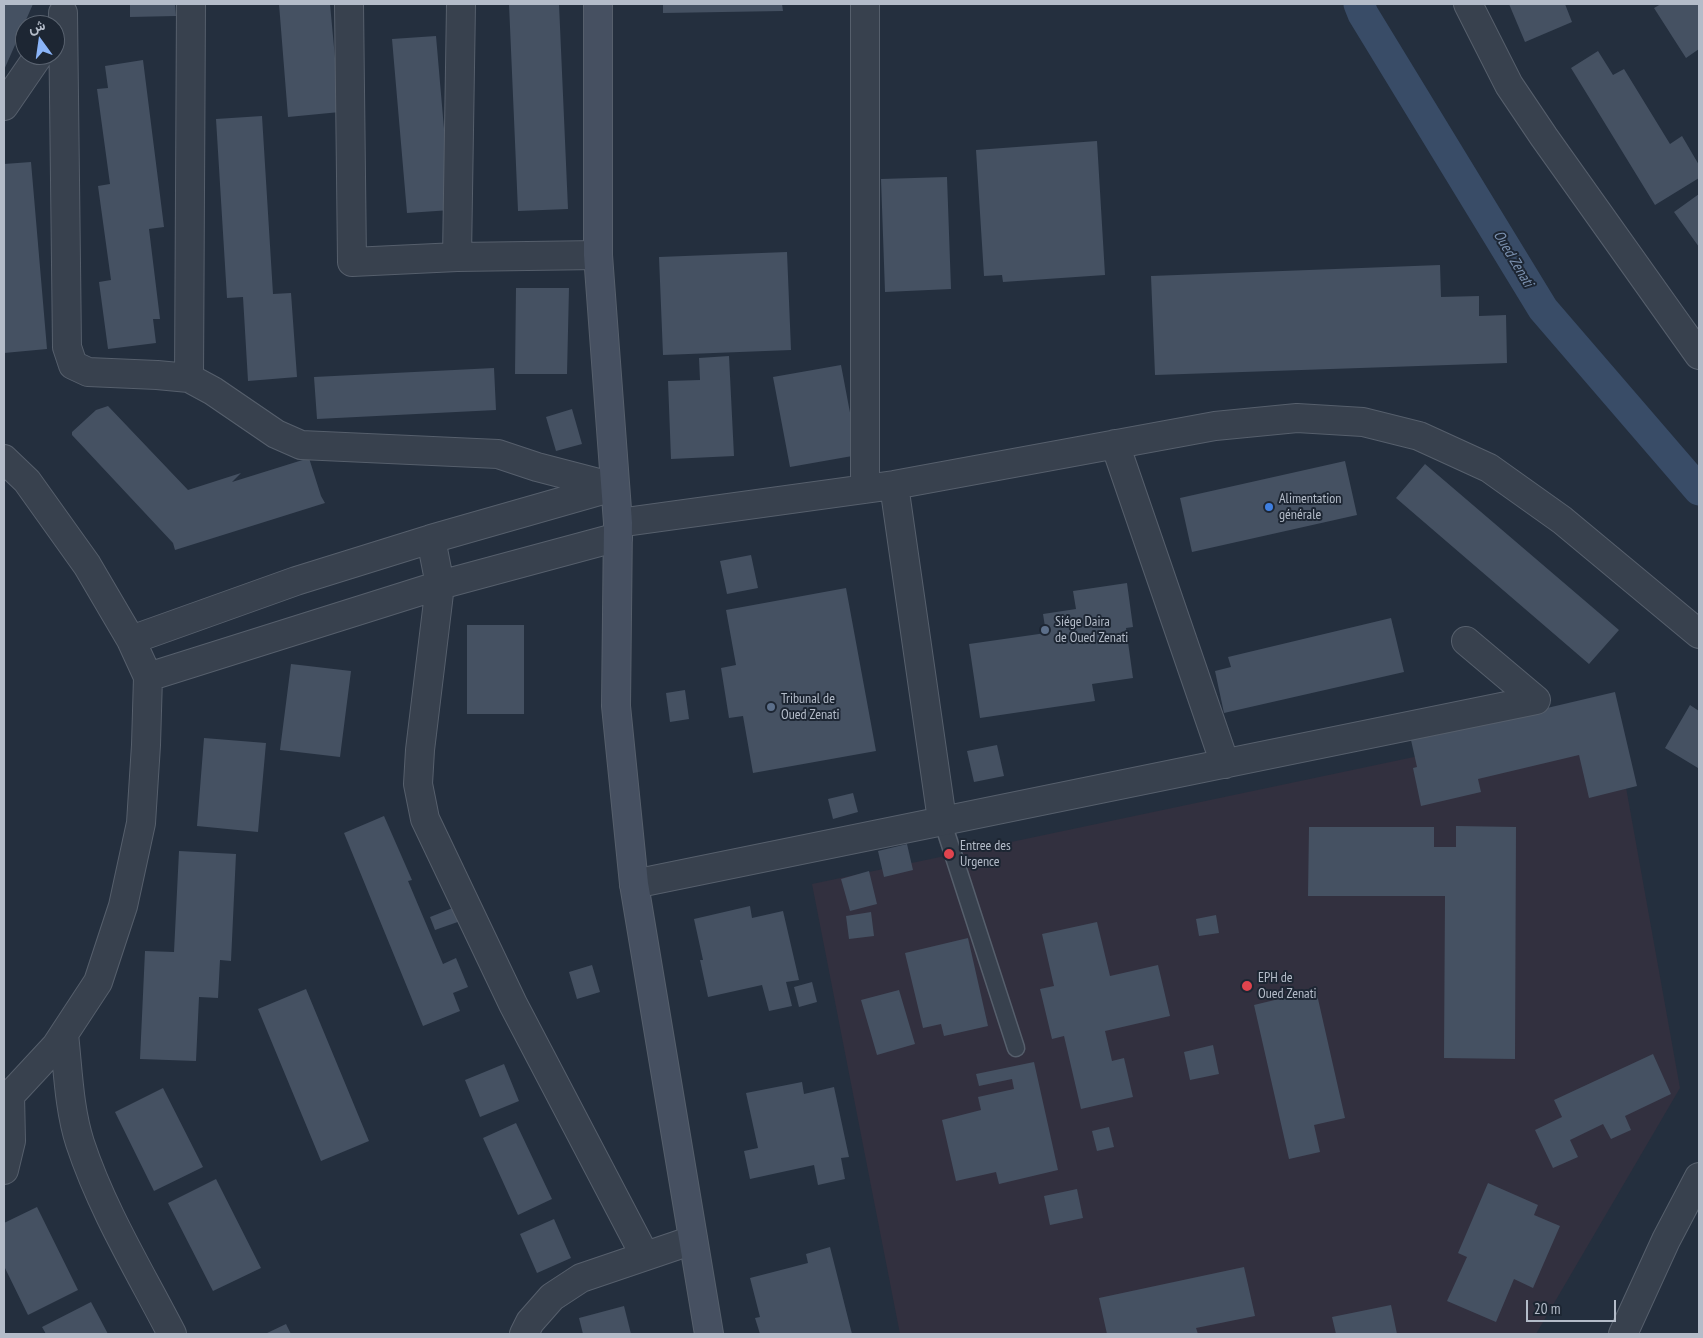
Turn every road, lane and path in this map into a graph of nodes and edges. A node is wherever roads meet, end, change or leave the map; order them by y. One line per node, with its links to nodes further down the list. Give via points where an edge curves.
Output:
1 (192, 4): 13 (street)
2 (349, 4): 11 (street, via 352,262)
3 (462, 4): 11 (street)
4 (598, 4): 10 (main road)
5 (865, 4): 18 (street)
6 (1468, 4): 12 (street, via 1514,92)
7 (32, 65): 9 (street)
8 (63, 65): 13 (street, via 68,347 73,365 88,372)
9 (4, 106)
10 (598, 255): 11 (street); 17 (main road)
11 (457, 257)
12 (1699, 355)
13 (189, 378): 17 (street, via 276,434 301,444 498,454)
14 (1115, 444): 16 (street); 22 (street, via 1214,426 1297,418 1363,422 1419,436 1489,468 1562,520); 26 (street)
15 (4, 459): 23 (street, via 27,481 87,565)
16 (894, 485): 18 (street); 27 (street)
17 (614, 487): 19 (main road); 20 (street)
18 (865, 489): 19 (street)
19 (618, 530): 21 (street); 28 (main road, via 616,706)
20 (431, 539): 21 (street); 23 (street, via 296,581)
21 (440, 585): 25 (street); 35 (street, via 420,750 418,784 425,819 513,1004)
22 (1699, 634)
23 (131, 640): 25 (street)
24 (1466, 641): 26 (street, via 1536,700)
25 (148, 677): 29 (street, via 141,823 124,906 98,982)
26 (1225, 764): 27 (street)
27 (942, 820): 28 (street); 30 (lane)
28 (634, 884): 34 (main road)
29 (64, 1034): 31 (street); 36 (street, via 79,1141 99,1193)
30 (1016, 1048)
31 (7, 1099): 32 (street, via 11,1141)
32 (4, 1170)
33 (1699, 1177): 39 (street)
34 (693, 1240): 35 (street); 38 (main road)
35 (645, 1256): 37 (street, via 580,1278 552,1297)
36 (172, 1334)
37 (524, 1334)
38 (709, 1334)
39 (1623, 1334)

